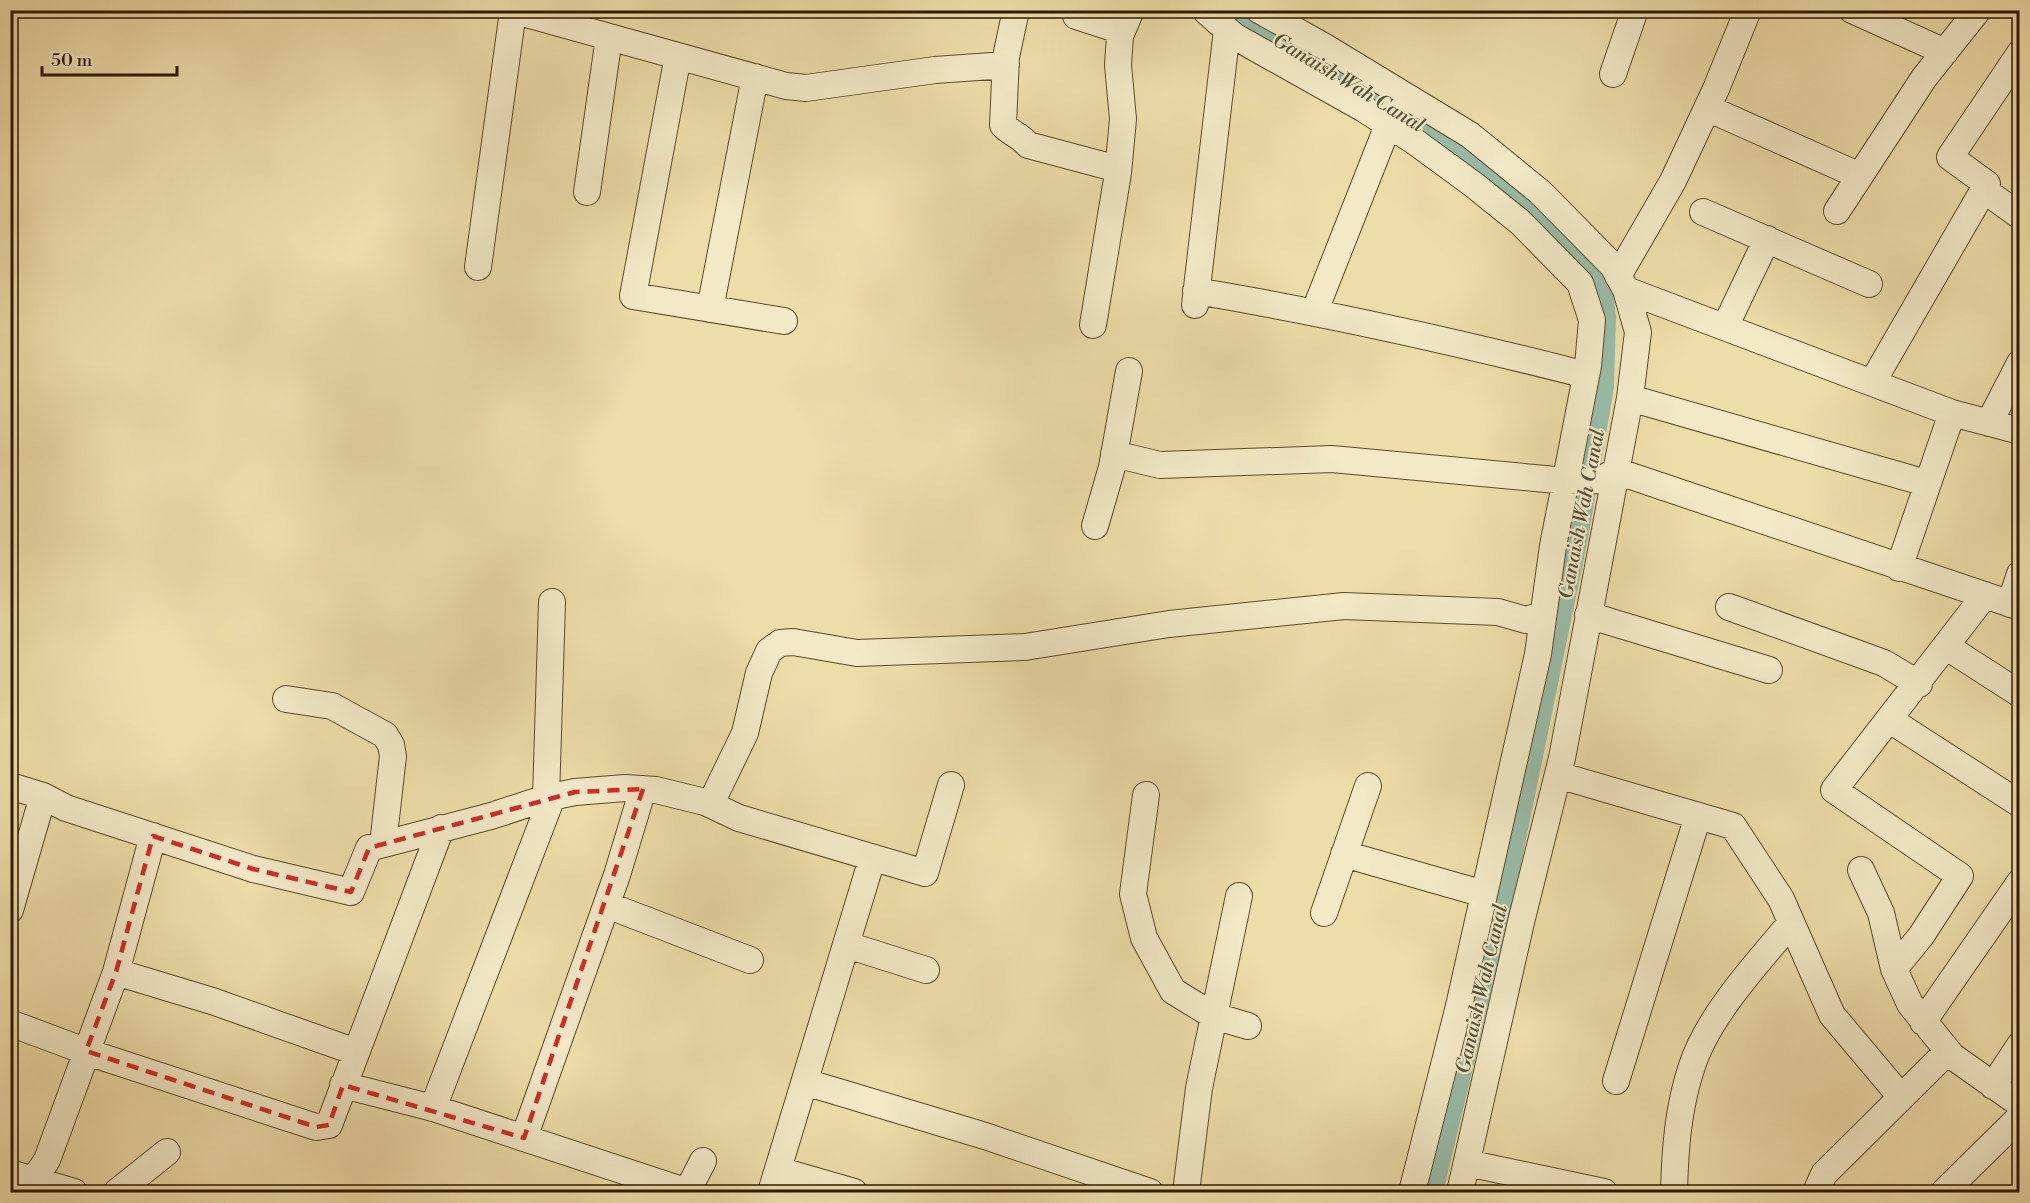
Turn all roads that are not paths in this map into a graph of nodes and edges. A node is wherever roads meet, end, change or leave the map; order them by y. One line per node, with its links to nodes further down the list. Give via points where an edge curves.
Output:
1 (512, 10): 12 (street); 29 (street)
2 (1016, 10): 16 (street)
3 (1205, 10): 11 (street)
4 (1259, 10): 19 (street)
5 (1635, 10): 17 (street)
6 (1748, 10): 20 (street)
7 (1852, 10): 13 (street)
8 (1978, 10): 13 (street)
9 (1076, 16): 10 (street)
10 (1127, 21): 21 (street, via 1118,64 1123,119)
11 (1227, 30): 19 (street, via 1263,54); 33 (street, via 1195,298)
12 (609, 37): 15 (street); 24 (street)
13 (1945, 52): 22 (street)
14 (2019, 53): 23 (street, via 1950,157 1987,184)
15 (678, 56): 18 (street); 32 (street, via 633,296)
16 (1006, 64): 18 (street, via 807,88); 21 (street, via 1003,125 1007,130 1020,135 1028,145)
17 (1613, 74)
18 (755, 77): 32 (street)
19 (1395, 108): 30 (street, via 1470,135 1540,192 1600,252); 33 (street); 39 (street, via 1474,185 1520,222 1580,283 1592,320)
20 (1707, 108): 22 (street); 30 (street)
21 (1118, 169): 35 (street)
22 (1860, 176): 25 (street)
23 (1984, 190): 27 (street); 40 (street)
24 (587, 192)
25 (1837, 211)
26 (1703, 212): 28 (street)
27 (2019, 216)
28 (1767, 239): 31 (street); 36 (street)
29 (478, 267)
30 (1622, 283): 36 (street); 41 (street, via 1638,333)
31 (1869, 284)
32 (710, 309): 34 (street)
33 (1314, 313): 39 (street, via 1448,340)
34 (784, 321)
35 (1093, 325)
36 (1725, 327): 40 (street)
37 (2019, 363): 43 (street)
38 (1129, 370): 45 (street)
39 (1586, 375): 47 (street)
40 (1872, 382): 42 (street)
41 (1630, 398): 46 (street); 48 (street)
42 (1952, 413): 43 (street); 48 (street)
43 (1989, 423): 44 (street)
44 (2019, 431)
45 (1114, 454): 47 (street, via 1160,465 1332,459); 49 (street)
46 (1608, 476): 47 (street); 50 (street); 57 (street)
47 (1570, 480): 56 (street)
48 (1926, 483): 50 (street)
49 (1095, 526)
50 (1899, 568): 52 (street)
51 (2019, 574): 54 (street)
52 (1985, 595): 54 (street); 58 (street)
53 (552, 602): 71 (street)
54 (2015, 605)
55 (1729, 607): 60 (street, via 1884,663)
56 (1542, 615): 72 (street, via 1526,620 1498,612 1344,606 1169,624 1025,647 857,653 780,643 769,651 759,673 745,733 713,799); 82 (street, via 1538,654)
57 (1588, 615): 59 (street); 64 (street)
58 (1947, 647): 60 (street); 61 (street)
59 (1769, 670)
60 (1919, 684): 63 (street)
61 (2019, 694)
62 (286, 699): 77 (street, via 332,706 385,735 393,756)
63 (1890, 720): 73 (street); 90 (street, via 1834,790 1960,876)
64 (1558, 775): 74 (street); 112 (street)
65 (951, 785): 79 (street, via 925,873)
66 (10, 786): 70 (street)
67 (1368, 786): 78 (street)
68 (643, 789): 71 (street); 72 (street); 85 (street)
69 (1146, 795): 93 (street, via 1133,894 1144,938 1173,991)
70 (43, 796): 76 (street, via 66,808); 84 (street)
71 (549, 797): 75 (street); 107 (street)
72 (705, 802): 79 (street, via 739,818)
73 (2019, 804)
74 (1698, 816): 87 (street, via 1733,826 1781,899); 102 (street)
75 (441, 828): 77 (street); 100 (street)
76 (153, 836): 77 (street, via 253,869 351,892 369,848); 92 (street)
77 (383, 844)
78 (1344, 854): 82 (street); 86 (street)
79 (872, 859): 88 (street)
80 (1861, 870): 90 (street, via 1881,913)
81 (2019, 882): 94 (street)
82 (1484, 894): 122 (street)
83 (1239, 896): 93 (street)
84 (13, 897)
85 (607, 905): 89 (street); 109 (street)
86 (1324, 912)
87 (1791, 923): 105 (street, via 1832,1015); 125 (street, via 1735,989 1692,1064 1680,1112)
88 (847, 945): 91 (street); 101 (street)
89 (750, 960)
90 (1894, 969): 94 (street)
91 (926, 970)
92 (116, 972): 98 (street); 100 (street)
93 (1214, 1016): 96 (street); 121 (street, via 1199,1088)
94 (1923, 1022): 99 (street)
95 (10, 1023): 98 (street)
96 (1248, 1026)
97 (2019, 1045): 104 (street)
98 (86, 1051): 103 (street, via 316,1127 329,1125); 113 (street, via 47,1160)
99 (1948, 1051): 104 (street); 105 (street)
100 (356, 1052): 103 (street)
101 (805, 1082): 114 (street); 120 (street, via 985,1136)
102 (1616, 1082)
103 (344, 1085): 107 (street)
104 (1993, 1086): 106 (street)
105 (1901, 1097): 126 (street, via 1824,1174)
106 (2019, 1104)
107 (433, 1108): 109 (street)
108 (2019, 1117): 127 (street)
109 (525, 1138): 118 (street)
110 (166, 1152): 117 (street)
111 (703, 1161): 118 (street)
112 (1467, 1163): 115 (street); 123 (street)
113 (22, 1177): 116 (street)
114 (774, 1181): 119 (street)
115 (1559, 1187): 124 (street)
116 (74, 1192)
117 (117, 1192)
118 (688, 1192)
119 (854, 1192)
120 (1150, 1192)
121 (1186, 1192)
122 (1412, 1192)
123 (1460, 1192)
124 (1604, 1192)
125 (1674, 1192)
126 (1815, 1192)
127 (1944, 1192)

